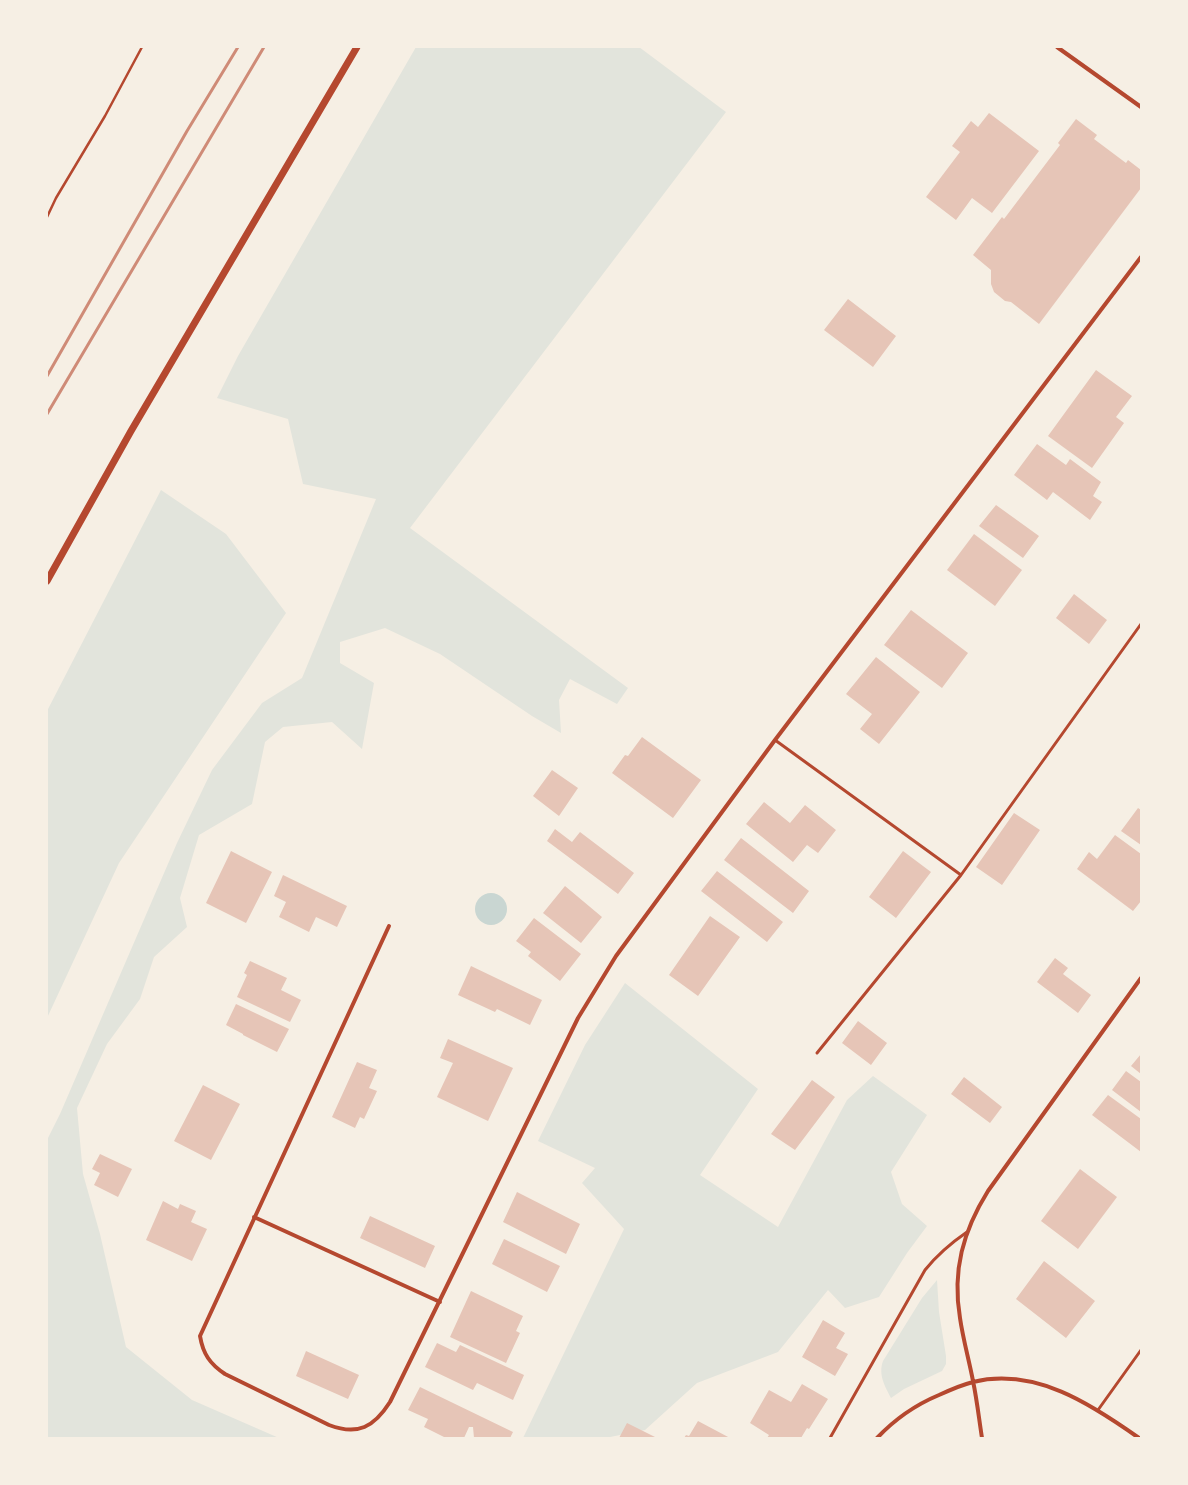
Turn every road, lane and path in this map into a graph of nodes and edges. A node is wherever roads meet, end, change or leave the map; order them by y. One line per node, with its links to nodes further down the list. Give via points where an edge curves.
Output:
1 (142, 47): 5 (path)
2 (357, 47): 7 (street, via 135,424)
3 (1057, 47): 4 (street)
4 (1141, 107)
5 (47, 217)
6 (1141, 257): 9 (street)
7 (47, 581)
8 (1141, 624): 10 (lane)
9 (775, 740): 10 (lane); 16 (street, via 633,931 588,999)
10 (961, 875): 13 (lane)
11 (389, 926): 14 (street)
12 (1141, 978): 15 (street, via 988,1191)
13 (817, 1054)
14 (254, 1217): 16 (street); 16 (street, via 202,1330 201,1346 212,1363 225,1374 337,1428 344,1430 369,1426 388,1406)
15 (967, 1232): 18 (street, via 960,1257 957,1293); 20 (lane, via 946,1248 925,1270)
16 (440, 1302)
17 (1141, 1350): 19 (lane)
18 (973, 1382): 19 (street, via 995,1378 1024,1380 1080,1399); 21 (street, via 956,1387 915,1407 898,1418); 22 (street)
19 (1098, 1410): 23 (street)
20 (830, 1438)
21 (877, 1438)
22 (982, 1438)
23 (1139, 1438)

